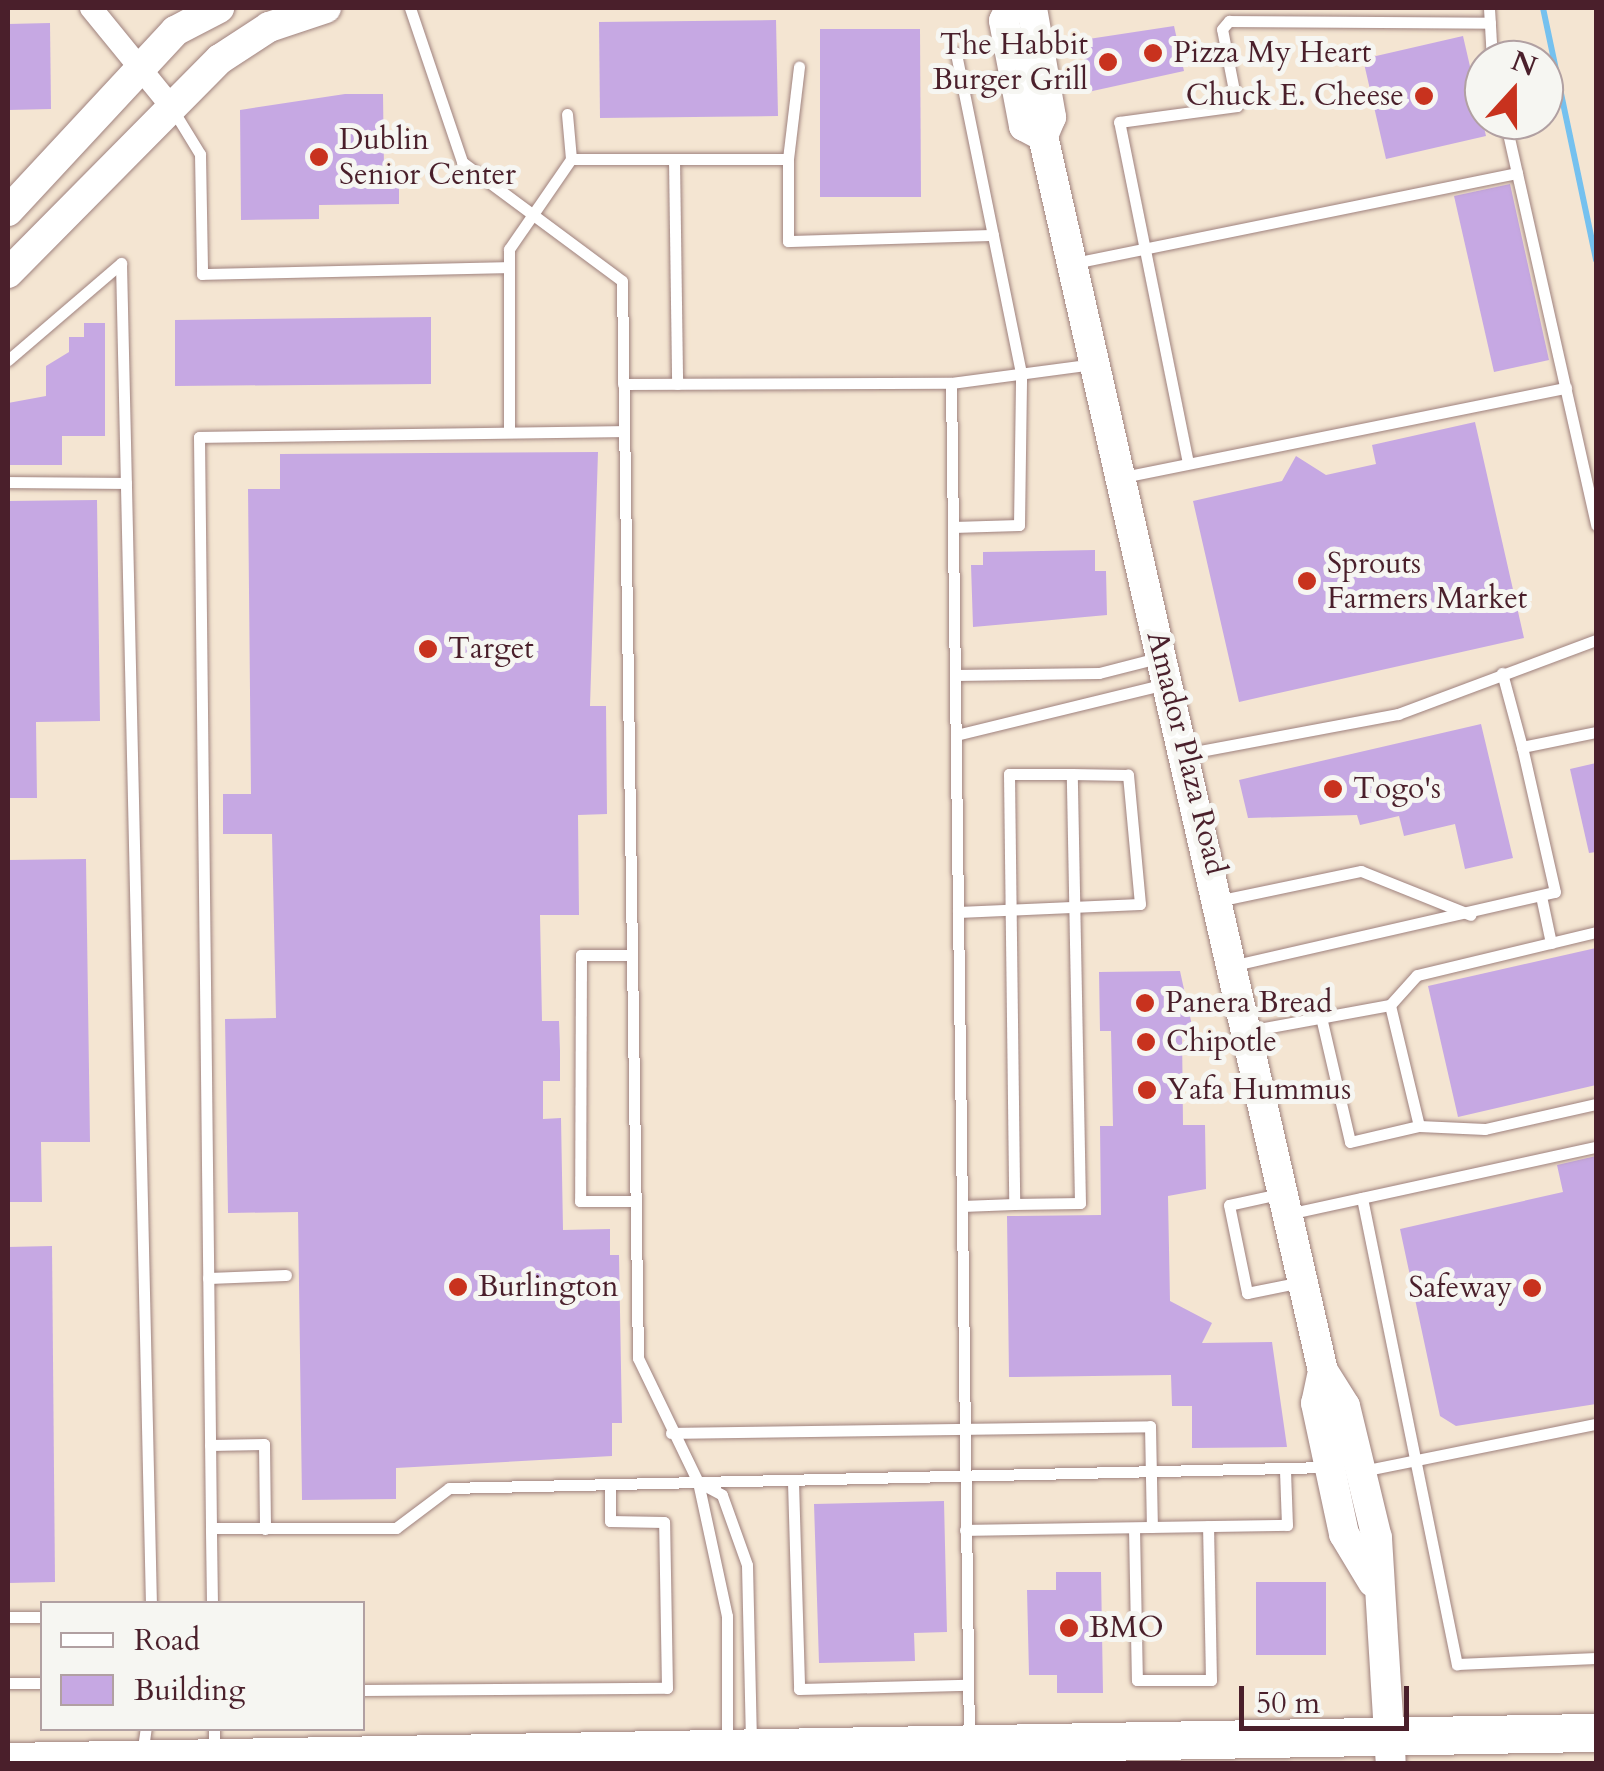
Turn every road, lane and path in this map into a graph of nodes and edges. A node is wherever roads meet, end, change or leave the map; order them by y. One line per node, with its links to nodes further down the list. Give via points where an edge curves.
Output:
1 (94, 8): 12 (street)
2 (219, 8): 12 (street, via 181,26)
3 (326, 8): 16 (street, via 269,26)
4 (410, 8): 25 (lane, via 462,162)
5 (1010, 8): 14 (street, Amador Plaza Road)
6 (1032, 8): 18 (street, Amador Plaza Road, via 1051,118)
7 (1490, 8): 9 (lane)
8 (1260, 14): 9 (lane); 27 (lane, via 1222,29 1237,106 1118,122)
9 (1490, 23): 10 (lane)
10 (1491, 40)
11 (956, 53): 15 (lane)
12 (140, 65): 16 (street); 24 (street)
13 (799, 67): 20 (lane)
14 (1012, 75): 15 (lane); 18 (street, Amador Plaza Road, via 1024,126)
15 (962, 86): 26 (lane)
16 (170, 106): 29 (lane, via 200,154 202,274); 30 (street)
17 (568, 114): 21 (lane)
18 (1043, 136): 28 (street, Amador Plaza Road)
19 (1510, 140): 23 (lane)
20 (788, 158): 22 (lane); 26 (lane, via 788,241)
21 (570, 159): 22 (lane); 25 (lane)
22 (674, 159): 36 (lane)
23 (1517, 173): 27 (lane); 37 (lane)
24 (8, 211)
25 (532, 214): 29 (lane); 35 (lane, via 622,280)
26 (993, 236): 33 (lane)
27 (1140, 250): 28 (lane); 40 (lane)
28 (1074, 263): 32 (street, Amador Plaza Road)
29 (507, 267): 39 (lane)
30 (8, 274)
31 (8, 360): 43 (lane, via 121,264)
32 (1096, 364): 33 (lane); 41 (street, Amador Plaza Road)
33 (1021, 373): 34 (lane); 45 (lane, via 1019,525)
34 (951, 383): 36 (lane); 45 (lane)
35 (623, 384): 36 (lane); 38 (lane)
36 (677, 384)
37 (1566, 388): 40 (lane); 44 (lane)
38 (624, 431): 39 (lane); 63 (lane)
39 (509, 432): 77 (lane, via 200,437)
40 (1188, 462): 41 (lane)
41 (1123, 477): 47 (street, Amador Plaza Road)
42 (8, 482): 43 (lane)
43 (126, 483): 100 (lane)
44 (1596, 525)
45 (953, 527): 49 (lane)
46 (1596, 640): 48 (lane)
47 (1165, 671): 49 (lane); 51 (lane); 53 (street, Amador Plaza Road)
48 (1502, 673): 52 (lane); 53 (lane, via 1398,714)
49 (955, 675): 51 (lane)
50 (1596, 732): 52 (lane)
51 (956, 735): 58 (lane)
52 (1522, 747): 55 (lane, via 1555,892)
53 (1183, 754): 56 (street, Amador Plaza Road)
54 (1072, 774): 57 (lane); 57 (lane, via 1128,775 1140,904); 59 (lane, via 1009,774)
55 (1540, 896): 60 (lane); 62 (lane)
56 (1222, 900): 60 (lane, via 1362,871); 64 (street, Amador Plaza Road)
57 (1075, 911): 59 (lane); 73 (lane, via 1080,1203)
58 (958, 912): 59 (lane); 75 (lane)
59 (1011, 912): 73 (lane)
60 (1471, 915): 64 (lane)
61 (1596, 932): 62 (lane)
62 (1550, 943): 65 (lane, via 1417,975)
63 (630, 955): 72 (lane); 72 (lane, via 581,955 580,1201)
64 (1235, 965): 67 (street, Amador Plaza Road)
65 (1390, 1005): 66 (lane); 69 (lane)
66 (1321, 1018): 67 (lane); 69 (lane, via 1350,1142)
67 (1248, 1031): 74 (street, Amador Plaza Road)
68 (1596, 1104): 69 (lane, via 1485,1129)
69 (1419, 1126)
70 (1596, 1147): 71 (lane)
71 (1362, 1198): 74 (lane); 84 (lane)
72 (634, 1201): 82 (lane, via 638,1358)
73 (1014, 1204): 75 (lane)
74 (1286, 1204): 78 (street, Amador Plaza Road); 78 (lane, via 1229,1205 1247,1293)
75 (962, 1206): 81 (lane)
76 (286, 1275): 77 (lane)
77 (208, 1278): 83 (lane)
78 (1303, 1282): 79 (street, Amador Plaza Road)
79 (1324, 1371): 85 (street, Amador Plaza Road, via 1316,1403); 87 (street, Amador Plaza Road, via 1346,1406)
80 (1596, 1424): 84 (lane)
81 (964, 1429): 82 (lane); 88 (lane, via 1150,1426); 89 (lane)
82 (672, 1433): 90 (lane)
83 (210, 1445): 95 (lane); 96 (lane, via 264,1444)
84 (1415, 1463): 87 (lane); 104 (lane, via 1458,1664)
85 (1329, 1467): 86 (lane); 99 (street, Amador Plaza Road, via 1344,1534)
86 (1285, 1470): 88 (lane); 93 (lane, via 1288,1525)
87 (1362, 1471): 99 (street, Amador Plaza Road, via 1378,1538)
88 (1151, 1474): 89 (lane); 94 (lane)
89 (965, 1477): 91 (lane); 98 (lane)
90 (698, 1482): 91 (lane); 92 (lane); 114 (lane, via 727,1616); 114 (lane, via 722,1495 747,1564)
91 (792, 1482): 107 (lane, via 799,1689)
92 (610, 1484): 96 (lane, via 449,1488 396,1528); 108 (lane, via 610,1521 664,1522 667,1688)
93 (1208, 1526): 94 (lane); 97 (lane, via 1211,1680 1136,1680)
94 (1152, 1527): 97 (lane)
95 (210, 1528): 96 (lane); 101 (lane)
96 (265, 1528)
97 (1134, 1528): 98 (lane)
98 (965, 1530): 107 (lane)
99 (1374, 1582): 112 (street, Amador Plaza Road)
100 (150, 1601)
101 (212, 1601)
102 (8, 1617): 103 (lane)
103 (40, 1617)
104 (1596, 1658)
105 (8, 1683): 106 (lane)
106 (40, 1683)
107 (968, 1685): 110 (lane)
108 (365, 1690)
109 (1596, 1733): 112 (main road)
110 (969, 1747): 112 (main road); 114 (main road)
111 (141, 1750): 113 (main road); 115 (main road)
112 (1391, 1751)
113 (206, 1752): 114 (main road)
114 (739, 1758)
115 (8, 1762)

